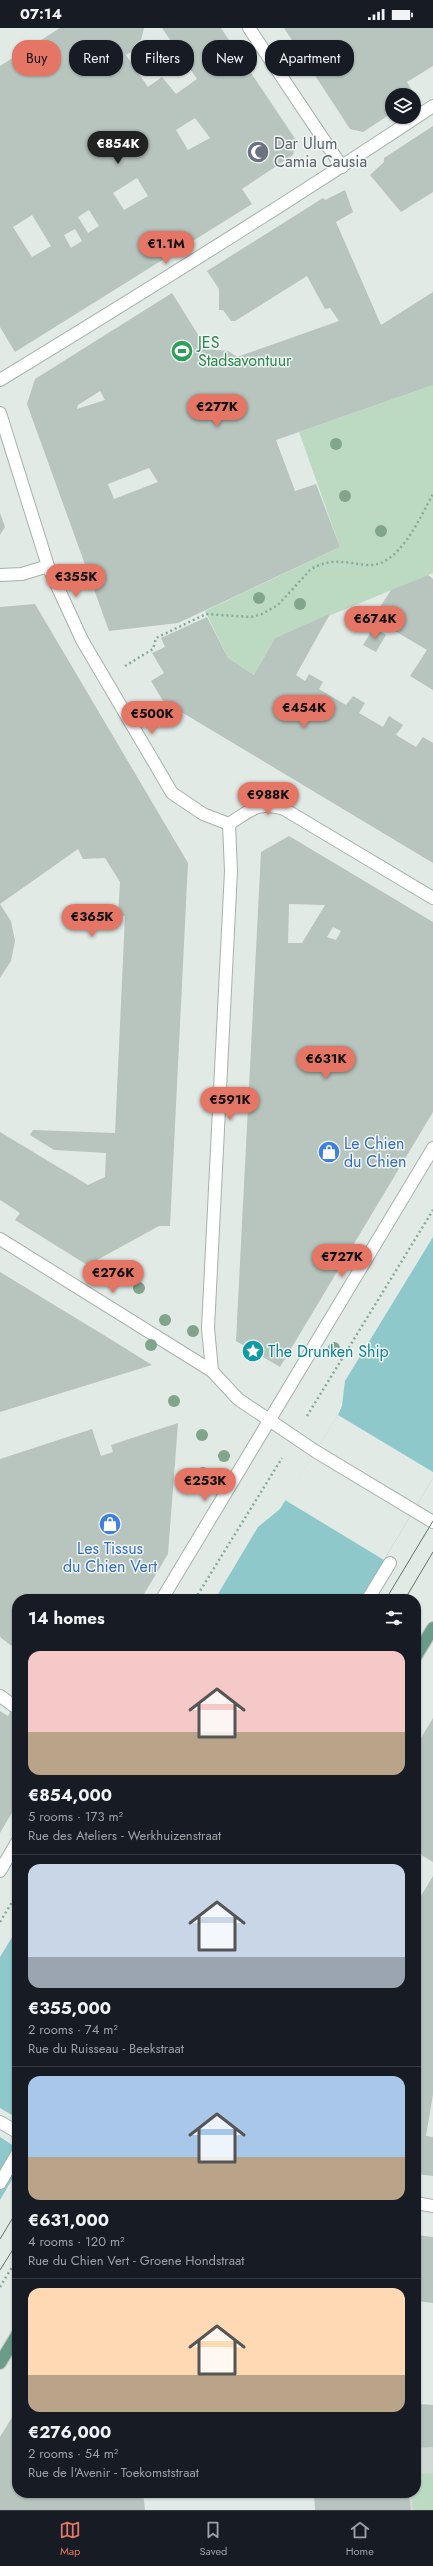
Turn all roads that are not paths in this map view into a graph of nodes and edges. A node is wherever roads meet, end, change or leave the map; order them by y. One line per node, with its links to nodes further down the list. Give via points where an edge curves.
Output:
1 (249, 28): 3 (street)
2 (433, 106): 3 (street)
3 (342, 167): 4 (street, via 142,294)
4 (0, 380)
5 (0, 413): 6 (street)
6 (48, 566): 7 (street, via 22,574); 8 (street, via 82,640 172,793 203,814)
7 (0, 575)
8 (229, 824): 9 (street, via 256,806 269,804 284,809); 12 (street, via 231,870 208,1328)
9 (433, 898)
10 (433, 1148): 13 (street)
11 (0, 1239): 12 (street)
12 (212, 1371): 13 (street, via 231,1394)
13 (271, 1419): 14 (street, via 315,1451); 16 (street)
14 (433, 1522)
15 (390, 1563): 17 (street)
16 (165, 1594)
17 (371, 1594)
18 (433, 1628): 19 (main road)
19 (421, 1648)
20 (0, 1696): 21 (street)
21 (12, 1705)
22 (12, 1851): 23 (street)
23 (0, 1871)
24 (0, 2122): 25 (street)
25 (12, 2129)
26 (12, 2163): 27 (street)
27 (0, 2183)
28 (421, 2204): 29 (street)
29 (433, 2206)
30 (12, 2343): 31 (main road)
31 (0, 2363)

